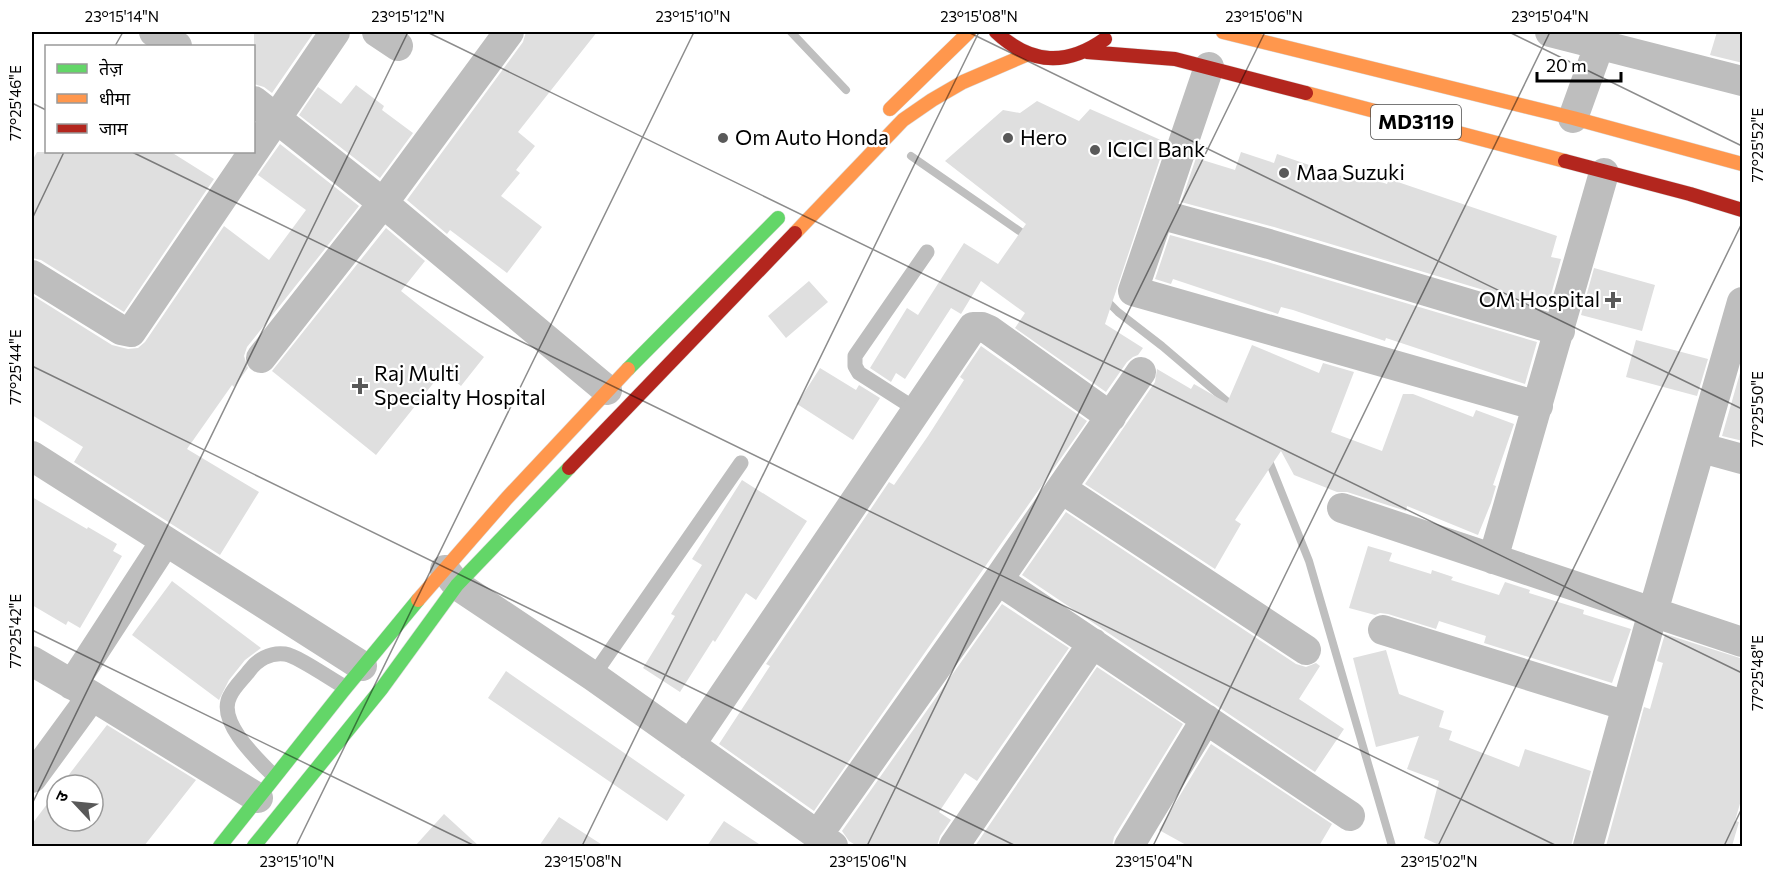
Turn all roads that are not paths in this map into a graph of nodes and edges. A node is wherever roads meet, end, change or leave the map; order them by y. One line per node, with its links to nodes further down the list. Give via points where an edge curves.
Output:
1 (154, 32): 10 (street)
2 (335, 32): 15 (street)
3 (509, 32): 22 (street)
4 (969, 32): 17 (main road)
5 (996, 32): 12 (main road)
6 (1112, 32): 11 (main road)
7 (1223, 32): 16 (main road, MD3119)
8 (1550, 32): 9 (street)
9 (1602, 37): 14 (street); 16 (street)
10 (175, 45)
11 (1087, 52): 12 (main road, via 1058,59); 13 (main road, MD3119, via 1175,59)
12 (1028, 54): 44 (main road, via 942,92 903,120)
13 (1209, 67): 21 (main road, MD3119); 25 (street)
14 (1743, 81)
15 (265, 110): 18 (street); 22 (street)
16 (1573, 118): 20 (main road, MD3119)
17 (877, 122)
18 (255, 127)
19 (239, 153): 27 (street, via 131,332 121,330)
20 (1743, 164)
21 (1604, 173): 23 (main road, MD3119); 29 (street)
22 (383, 203): 30 (street); 32 (street)
23 (1743, 210)
24 (785, 212): 32 (main road)
25 (1159, 214): 29 (street); 33 (street, via 1133,291)
26 (927, 252): 34 (lane, via 855,356 859,373)
27 (32, 275)
28 (1743, 302): 36 (street)
29 (1560, 331): 33 (street)
30 (261, 358)
31 (1141, 372): 35 (street)
32 (607, 390): 44 (main road)
33 (1538, 406): 43 (street)
34 (917, 411): 35 (street, via 973,327 982,327); 57 (street)
35 (1111, 417): 40 (street)
36 (1702, 448): 38 (street); 46 (street)
37 (32, 456): 42 (street)
38 (1743, 459)
39 (741, 463): 52 (lane)
40 (1062, 489): 45 (street); 50 (street)
41 (1342, 508): 43 (street)
42 (165, 542): 53 (street); 54 (street)
43 (1493, 559): 46 (street)
44 (451, 578): 52 (street); 53 (main road); 64 (main road, via 382,688)
45 (998, 580): 49 (street); 61 (street)
46 (1653, 612): 48 (street); 55 (street)
47 (1383, 630): 55 (street)
48 (1743, 642)
49 (1093, 643): 56 (street); 65 (street)
50 (1306, 650)
51 (32, 661): 54 (street)
52 (593, 676): 57 (street)
53 (354, 677): 59 (main road); 59 (lane, via 285,654 256,662 228,698 227,715 253,755)
54 (82, 691): 58 (street); 59 (street)
55 (1628, 706): 66 (street)
56 (1206, 719): 60 (street); 62 (street)
57 (690, 745): 61 (street)
58 (32, 778)
59 (266, 787): 63 (main road)
60 (1350, 816)
61 (825, 841)
62 (1141, 842)
63 (220, 846)
64 (254, 846)
65 (954, 846)
66 (1588, 846)

